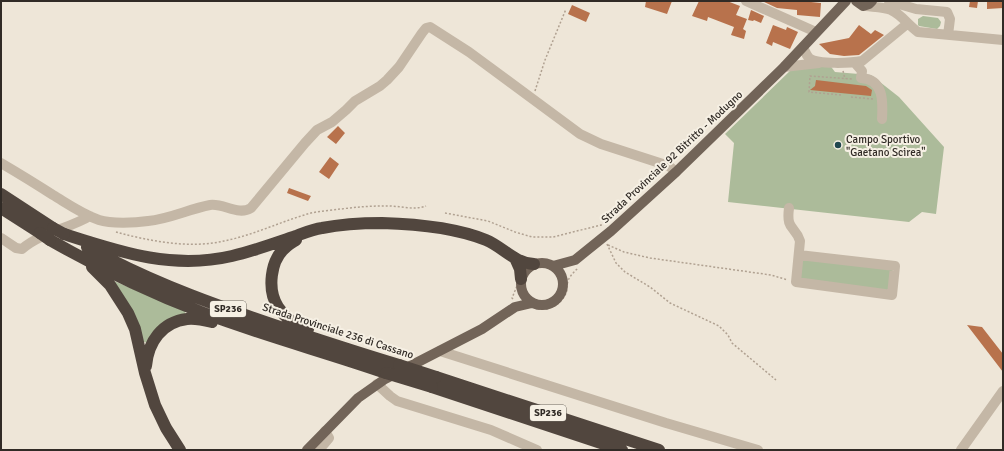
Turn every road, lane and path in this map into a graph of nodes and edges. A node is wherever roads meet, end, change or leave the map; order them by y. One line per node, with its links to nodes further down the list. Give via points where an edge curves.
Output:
1 (746, 1): 9 (street)
2 (889, 1): 7 (street)
3 (923, 1): 7 (street)
4 (845, 2): 5 (main road); 9 (main road, Strada Provinciale 92 Bitritto - Modugno)
5 (864, 3): 8 (street, via 891,10)
6 (566, 9): 19 (path)
7 (916, 9): 10 (street, via 947,12 950,19)
8 (907, 24): 10 (street, via 918,32); 14 (street, via 867,58)
9 (816, 32): 12 (main road, Strada Provinciale 92 Bitritto - Modugno)
10 (948, 35): 11 (street)
11 (1003, 40)
12 (804, 47): 13 (street, via 810,59); 15 (main road, Strada Provinciale 92 Bitritto - Modugno)
13 (827, 62): 14 (street); 15 (street)
14 (855, 63): 21 (street, via 862,71 861,78 868,78 880,88)
15 (784, 67): 23 (main road, Strada Provinciale 92 Bitritto - Modugno)
16 (852, 79): 17 (path, via 810,76 809,92)
17 (841, 95)
18 (851, 97): 20 (path)
19 (533, 98): 23 (street, via 590,140 669,166); 29 (street, via 430,26 422,32 399,67 387,80 355,101 332,122 317,130 246,211 213,205 147,222 112,222)
20 (877, 99)
21 (882, 119)
22 (1, 163): 29 (street)
23 (676, 172): 33 (main road, Strada Provinciale 92 Bitritto - Modugno)
24 (1, 194): 31 (highway, Strada Provinciale 236 di Cassano / SP236)
25 (426, 206): 32 (path, via 419,209 359,206 312,213 222,242 164,242)
26 (1, 208): 38 (highway, Strada Provinciale 236 di Cassano / SP236, bridge)
27 (789, 208): 35 (street, via 790,227 800,241)
28 (445, 213): 33 (path, via 488,221 532,237 553,237 600,225)
29 (90, 216): 34 (street, via 48,233 22,249)
30 (320, 228): 31 (highway, via 251,251 205,260 185,261 142,257); 36 (highway, via 358,223 408,224 445,229 486,240); 48 (highway, via 285,248 275,261 272,291 277,307 302,327 358,346)
31 (58, 231): 48 (highway, Strada Provinciale 236 di Cassano / SP236, via 166,286)
32 (114, 231)
33 (611, 231): 37 (main road, Strada Provinciale 92 Bitritto - Modugno)
34 (1, 238)
35 (799, 255): 41 (street); 41 (street, via 895,266 892,295)
36 (516, 260): 39 (highway); 42 (highway, via 520,269)
37 (574, 260): 40 (main road); 43 (main road)
38 (88, 261): 46 (highway, Strada Provinciale 236 di Cassano / SP236, via 202,312); 49 (highway, via 110,285 128,313 135,329)
39 (534, 264): 40 (main road, via 547,263); 42 (main road, via 523,273)
40 (553, 266): 43 (main road, via 562,277)
41 (796, 282): 50 (path, via 771,275 650,258 624,252 606,244 616,263 625,272 670,303 719,326 732,343)
42 (521, 284): 44 (main road, via 527,300); 45 (main road)
43 (563, 284): 44 (main road, via 562,291 553,302 539,306)
44 (532, 303): 45 (main road)
45 (515, 307): 47 (main road, via 482,329)
46 (317, 350): 49 (highway, via 273,341 227,326 187,319 172,323 151,342); 51 (highway, Strada Provinciale 236 di Cassano / SP236, bridge, via 386,373)
47 (440, 351): 52 (main road); 61 (street)
48 (399, 365): 51 (highway, Strada Provinciale 236 di Cassano / SP236, bridge)
49 (145, 373): 55 (highway, via 155,405)
50 (776, 380)
51 (434, 382): 59 (highway, Strada Provinciale 236 di Cassano / SP236); 60 (highway, Strada Provinciale 236 di Cassano / SP236)
52 (377, 384): 54 (main road, via 358,398); 58 (street, via 397,402 491,430)
53 (1003, 391): 62 (street)
54 (325, 432): 56 (main road); 57 (street, via 329,438)
55 (180, 450)
56 (307, 450)
57 (319, 450)
58 (537, 450)
59 (622, 450)
60 (659, 450)
61 (758, 450)
62 (961, 450)

